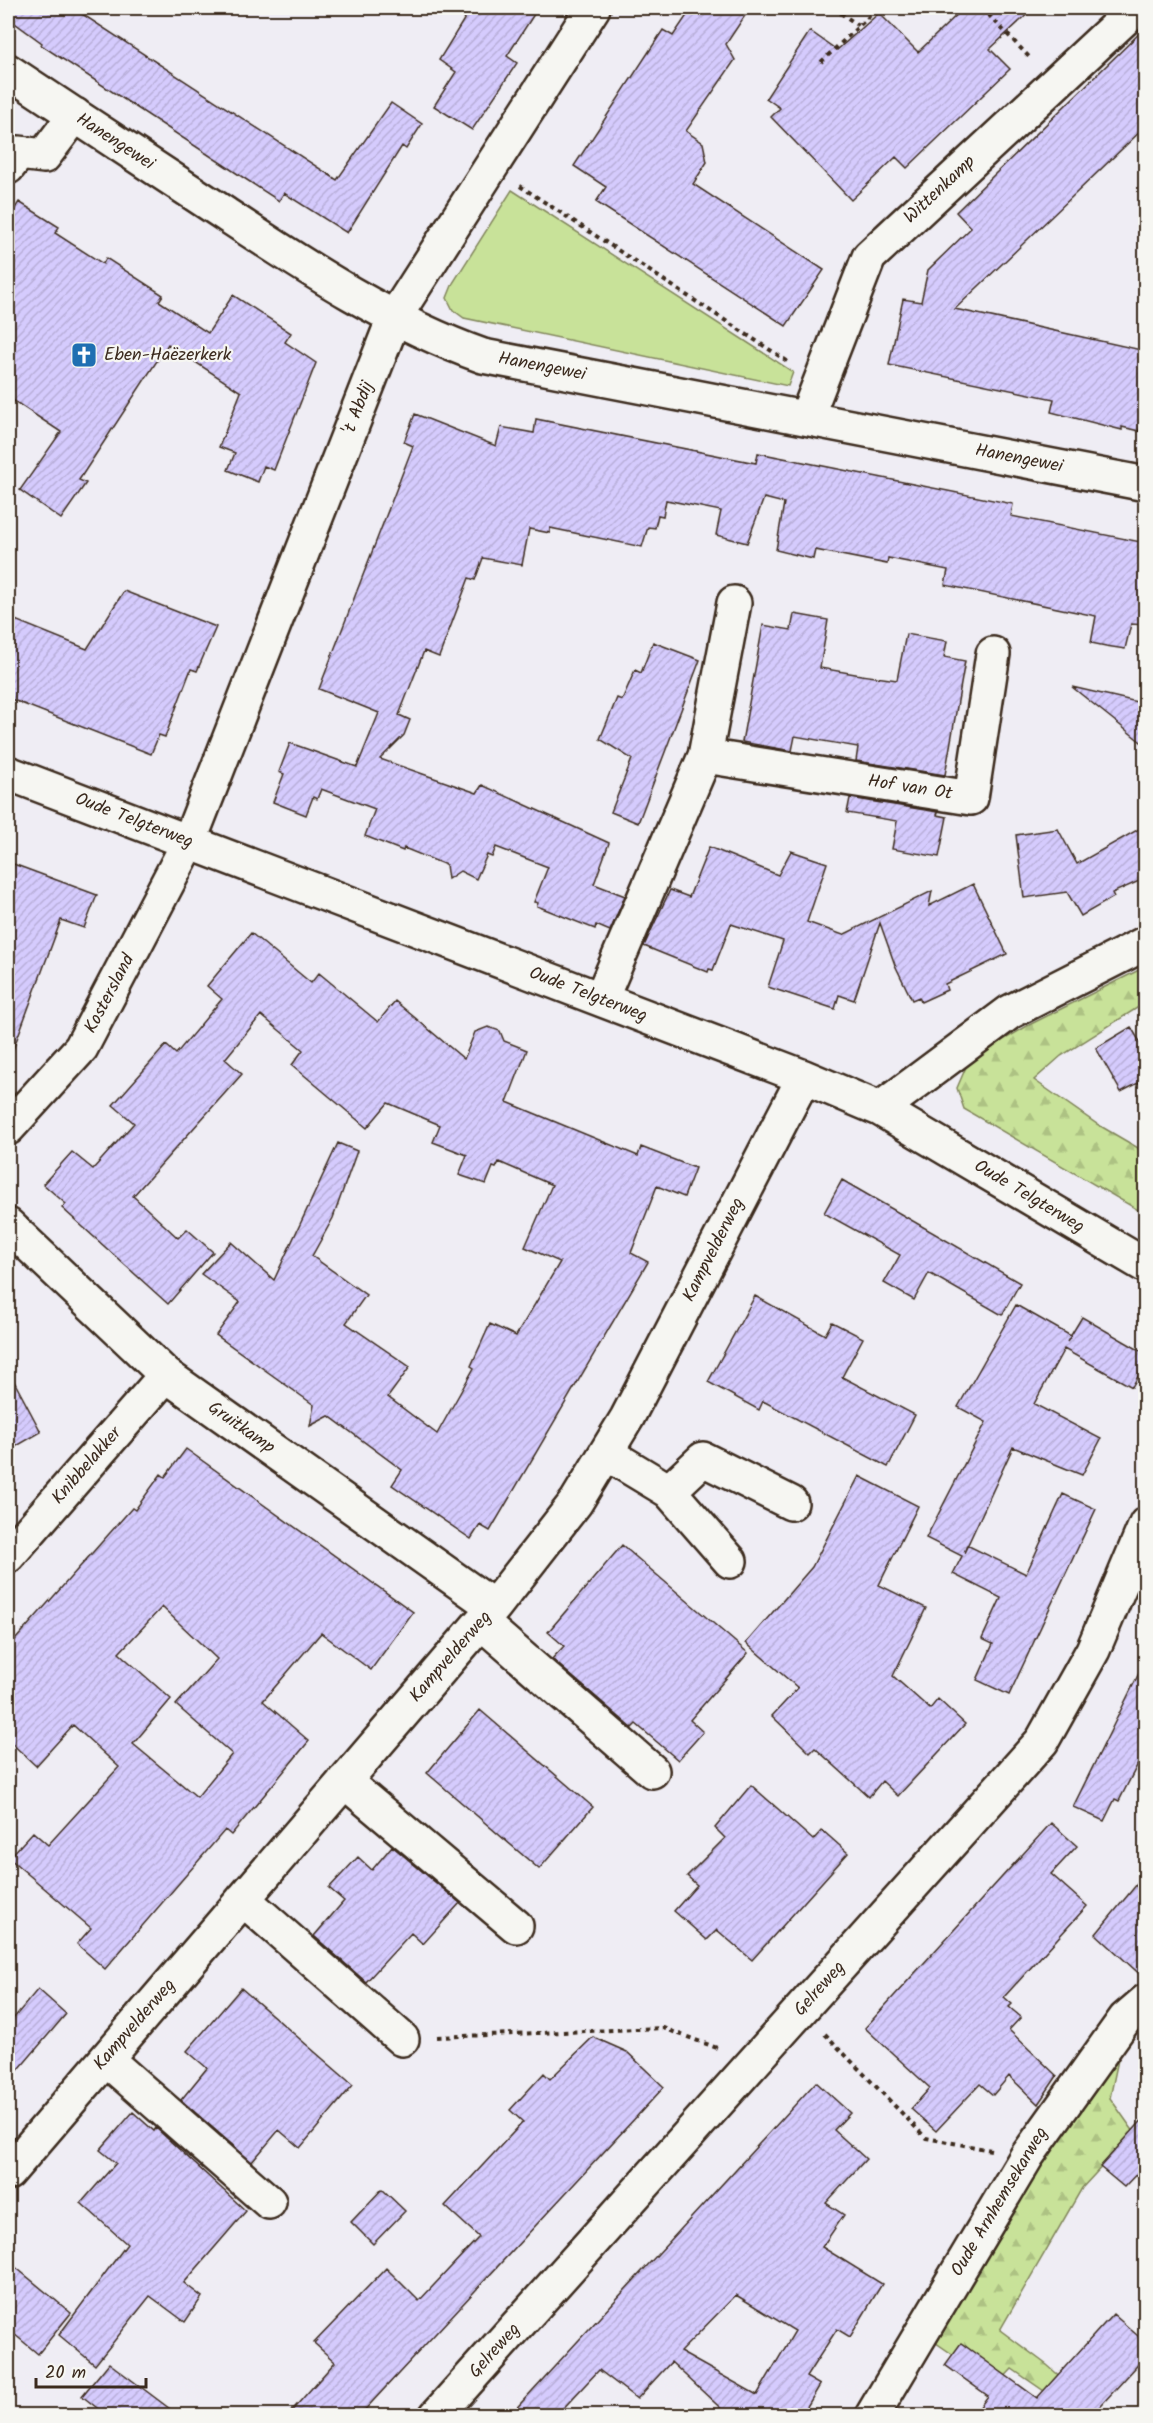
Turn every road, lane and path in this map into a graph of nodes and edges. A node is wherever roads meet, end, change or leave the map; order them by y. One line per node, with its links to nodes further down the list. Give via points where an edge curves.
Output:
1 (593, 8): 11 (street, 't Abdij)
2 (833, 8): 6 (path)
3 (878, 8): 6 (path)
4 (981, 8): 9 (path)
5 (1136, 8): 9 (street, Wittenkamp)
6 (858, 25): 7 (path)
7 (821, 62)
8 (8, 71): 10 (street, Hanengewei)
9 (1053, 83): 14 (street, Wittenkamp, via 869,257)
10 (75, 115): 12 (street, via 44,156 19,153); 13 (street, Hanengewei, via 277,248)
11 (491, 166): 13 (street, 't Abdij); 14 (path)
12 (8, 167)
13 (394, 318): 15 (street, Hanengewei, via 483,356); 21 (street, 't Abdij)
14 (820, 383): 15 (street, Wittenkamp)
15 (807, 416): 16 (street, Hanengewei)
16 (1146, 484)
17 (734, 603): 19 (street)
18 (993, 654): 19 (street, Hof van Ot, via 971,798)
19 (705, 756): 23 (street)
20 (8, 773): 21 (street, Oude Telgterweg)
21 (189, 842): 23 (street, Oude Telgterweg); 26 (street, Kostersland, via 81,1048)
22 (1146, 942): 25 (street, via 1010,1012)
23 (601, 999): 24 (street, Oude Telgterweg)
24 (804, 1077): 25 (street, Oude Telgterweg); 30 (street, Kampvelderweg)
25 (880, 1109): 28 (street, Oude Telgterweg)
26 (8, 1128)
27 (8, 1225): 29 (street, Gruitkamp)
28 (1146, 1266)
29 (166, 1375): 34 (street, Knibbelakker); 36 (street, Gruitkamp)
30 (606, 1453): 31 (street); 36 (street, Kampvelderweg, via 576,1502)
31 (669, 1491): 32 (street, via 703,1459); 35 (street)
32 (791, 1503)
33 (1146, 1524): 42 (street, Gelreweg, via 1093,1650 1042,1741)
34 (8, 1556)
35 (730, 1561)
36 (488, 1615): 37 (street, Gruitkamp); 38 (street, Kampvelderweg)
37 (652, 1771)
38 (344, 1781): 39 (street, Kampvelderweg); 40 (street)
39 (243, 1899): 43 (street); 44 (street, Kampvelderweg)
40 (516, 1926)
41 (1146, 2001): 46 (street, Oude Arnhemsekarweg, via 1125,2019)
42 (801, 2009): 45 (street, Gelreweg); 46 (path, via 926,2138)
43 (402, 2039): 45 (path, via 663,2028)
44 (106, 2059): 47 (street, Kampvelderweg); 48 (street)
45 (754, 2062): 49 (street, Gelreweg)
46 (1027, 2156): 50 (street, Oude Arnhemsekarweg)
47 (8, 2173)
48 (269, 2202)
49 (436, 2415)
50 (872, 2415)

